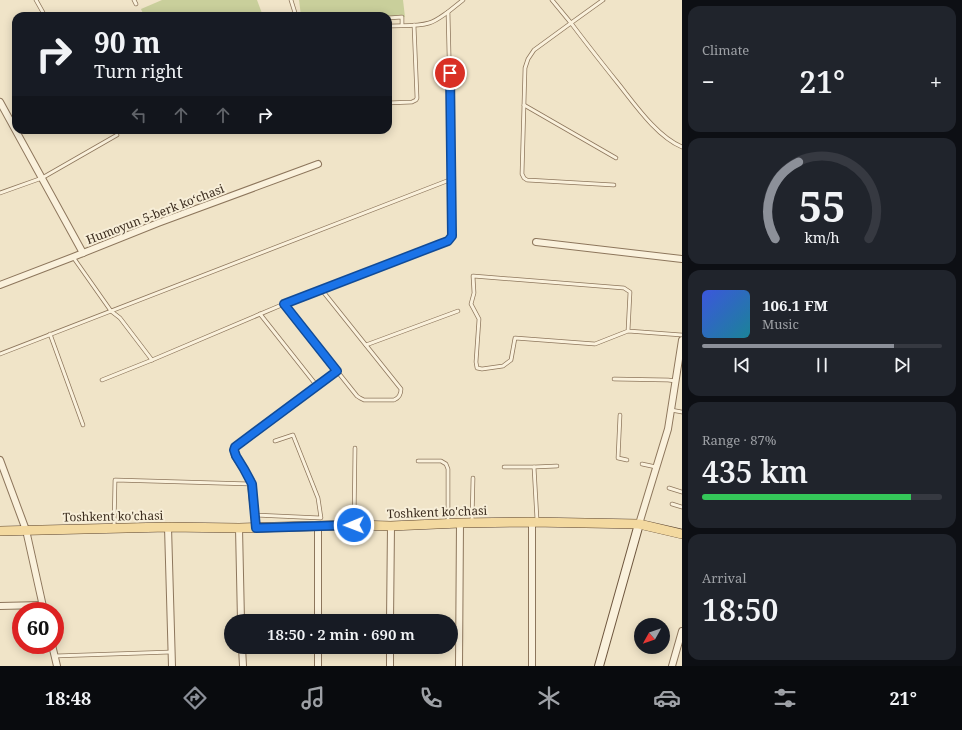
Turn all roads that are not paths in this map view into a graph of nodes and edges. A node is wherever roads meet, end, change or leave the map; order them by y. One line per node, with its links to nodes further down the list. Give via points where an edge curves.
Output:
1 (36, 0): 6 (lane)
2 (291, 0): 7 (lane)
3 (463, 0): 8 (lane)
4 (552, 0): 10 (lane)
5 (603, 0): 10 (lane)
6 (43, 12)
7 (295, 12)
8 (448, 12): 12 (lane, via 430,23); 24 (lane)
9 (392, 18): 11 (lane, via 402,18)
10 (571, 23): 16 (lane, via 534,50 528,59 525,68); 20 (lane, via 641,112 661,133)
11 (402, 25): 12 (lane); 13 (lane)
12 (414, 25): 15 (lane, via 417,98 412,102)
13 (392, 26)
14 (0, 102): 17 (street)
15 (392, 103)
16 (524, 105): 21 (lane); 25 (lane, via 524,178)
17 (12, 124)
18 (18, 134): 23 (street)
19 (117, 135): 23 (lane)
20 (682, 147)
21 (616, 158)
22 (318, 164): 28 (street, Humoyun 5-berk koʻchasi)
23 (42, 178): 26 (lane); 28 (street)
24 (452, 179): 32 (lane, via 452,236 448,241); 34 (lane)
25 (614, 186)
26 (0, 193)
27 (536, 242): 30 (street)
28 (83, 253): 29 (street, Humoyun 5-berk koʻchasi)
29 (73, 257): 31 (street, Humoyun 5-berk koʻchasi); 34 (lane)
30 (682, 259)
31 (0, 285)
32 (321, 289): 33 (lane); 40 (lane)
33 (284, 304): 36 (lane); 44 (street)
34 (111, 311): 38 (lane); 43 (lane, via 120,318)
35 (458, 311): 40 (lane)
36 (260, 314): 43 (lane); 48 (lane)
37 (628, 331): 37 (lane, via 595,344 514,338 511,360 503,366 477,368 479,319 471,304 474,293 473,276 624,288 630,292); 39 (lane)
38 (50, 334): 42 (lane); 52 (lane)
39 (682, 335)
40 (366, 345): 44 (lane, via 401,389 398,398 364,400 357,396)
41 (682, 345): 47 (street)
42 (0, 354)
43 (152, 360): 46 (lane)
44 (337, 371): 48 (street)
45 (614, 379): 47 (lane)
46 (102, 380)
47 (676, 381): 49 (street)
48 (317, 387): 64 (street, via 235,447 236,456)
49 (671, 410): 50 (lane); 62 (street)
50 (682, 412)
51 (620, 415): 56 (lane, via 618,458)
52 (83, 425)
53 (275, 441): 70 (lane, via 293,435 318,498 321,518)
54 (356, 448): 76 (lane)
55 (0, 460): 83 (street)
56 (626, 460)
57 (418, 461): 69 (lane, via 441,461 446,464)
58 (642, 464): 62 (lane)
59 (557, 466): 61 (lane)
60 (504, 467): 61 (lane)
61 (534, 467): 72 (lane)
62 (656, 467): 75 (street)
63 (472, 478): 71 (lane)
64 (252, 484): 70 (street); 80 (lane, via 115,480)
65 (669, 488): 66 (lane)
66 (682, 492)
67 (672, 504): 68 (lane)
68 (682, 506)
69 (448, 513): 71 (lane); 73 (lane)
70 (255, 515): 82 (street)
71 (472, 518): 72 (main road, Toshkent ko'chasi); 74 (main road, Toshkent ko'chasi)
72 (534, 522): 75 (main road, Toshkent ko'chasi); 104 (street)
73 (448, 523): 74 (main road, Toshkent ko'chasi); 78 (main road, Toshkent ko'chasi)
74 (460, 523): 103 (street)
75 (639, 524): 85 (main road, Toshkent ko'chasi); 105 (street)
76 (354, 525): 77 (main road, Toshkent ko'chasi); 78 (main road, Toshkent ko'chasi)
77 (318, 526): 82 (main road, Toshkent ko'chasi); 90 (street)
78 (391, 526): 91 (street)
79 (168, 527): 80 (main road, Toshkent ko'chasi); 81 (main road, Toshkent ko'chasi); 93 (street)
80 (114, 528): 83 (main road, Toshkent ko'chasi)
81 (239, 528): 82 (main road, Toshkent ko'chasi); 89 (street)
82 (256, 528)
83 (26, 530): 84 (main road, Toshkent ko'chasi); 86 (street)
84 (0, 531)
85 (682, 534)
86 (42, 602)
87 (0, 606): 88 (street)
88 (12, 607)
89 (241, 614)
90 (318, 614)
91 (390, 614)
92 (682, 631): 106 (street)
93 (171, 652): 97 (lane); 99 (street)
94 (242, 654): 100 (street)
95 (318, 654): 101 (street)
96 (390, 654): 102 (street)
97 (55, 656): 98 (street)
98 (57, 666)
99 (172, 666)
100 (242, 666)
101 (318, 666)
102 (390, 666)
103 (459, 666)
104 (532, 666)
105 (599, 666)
106 (672, 666)

